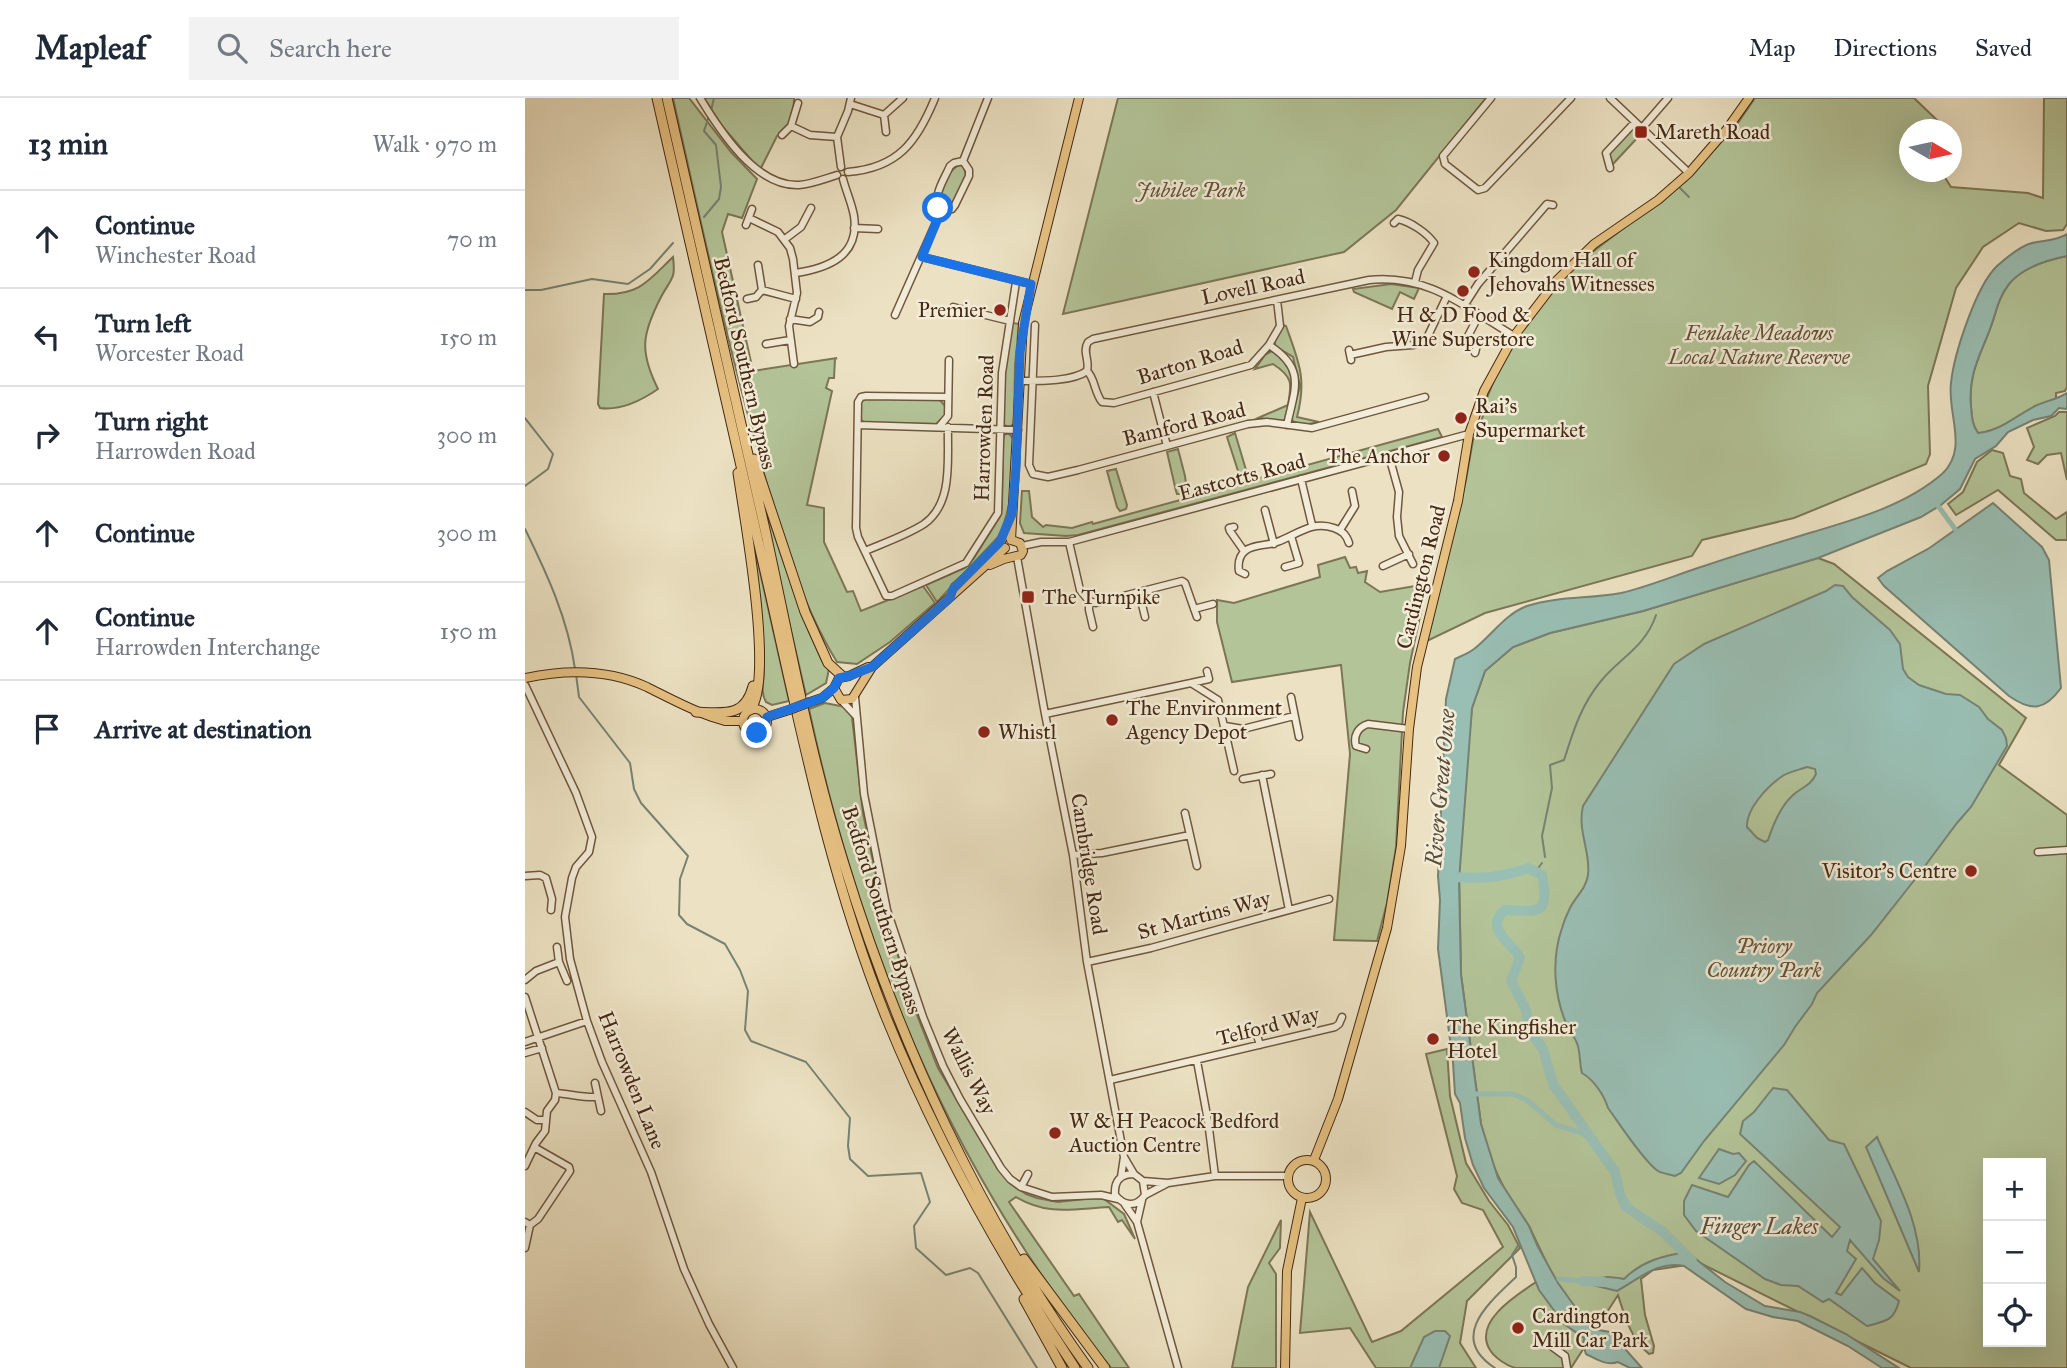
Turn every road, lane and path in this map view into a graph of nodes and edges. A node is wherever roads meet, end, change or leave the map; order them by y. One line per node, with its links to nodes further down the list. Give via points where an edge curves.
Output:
1 (657, 98): 69 (highway, Bedford Southern Bypass)
2 (667, 98): 69 (highway, Bedford Southern Bypass)
3 (700, 98): 27 (street, via 758,172 794,185)
4 (904, 98): 15 (street)
5 (935, 98): 25 (street, via 922,128 901,154 880,166)
6 (988, 98): 22 (street)
7 (1079, 98): 41 (main road, Harrowden Road)
8 (1491, 98): 9 (street, via 1444,152 1443,160 1473,188 1482,190)
9 (1571, 98)
10 (1610, 98): 16 (street)
11 (1668, 98): 18 (street)
12 (1749, 98): 26 (main road, Cardington Road)
13 (850, 101): 15 (street); 21 (street)
14 (797, 103): 17 (street)
15 (884, 115): 19 (street)
16 (1635, 122): 18 (street); 24 (street, via 1606,153)
17 (791, 126): 20 (street); 21 (street, via 810,135)
18 (1642, 128): 26 (street)
19 (886, 132)
20 (782, 135)
21 (837, 137): 23 (street)
22 (963, 161): 30 (street, via 950,166 937,202); 30 (street, via 969,176 952,209)
23 (841, 167): 25 (street); 27 (street)
24 (1610, 168)
25 (848, 172): 27 (street)
26 (1689, 173): 55 (main road, Cardington Road, via 1594,244 1557,279)
27 (840, 177): 34 (street, via 853,211)
28 (1548, 203): 47 (street)
29 (753, 209): 35 (street, via 748,221 770,226)
30 (941, 211): 36 (street)
31 (811, 214): 35 (street)
32 (883, 222): 34 (street, via 878,231)
33 (1394, 223): 40 (street, via 1404,220 1434,243)
34 (854, 228): 38 (street, via 849,247 838,260)
35 (785, 239): 38 (street)
36 (922, 257): 39 (street); 50 (street)
37 (758, 265): 42 (street)
38 (796, 273): 45 (street)
39 (1016, 282): 41 (street); 53 (street, Harrowden Road)
40 (1415, 282): 43 (street, Lovell Road); 46 (street, Lovell Road, via 1369,280)
41 (1031, 284): 64 (main road, Harrowden Road)
42 (762, 290): 44 (street); 45 (street)
43 (1447, 296): 47 (street, Lovell Road); 60 (street, via 1426,340)
44 (747, 299)
45 (796, 299): 51 (street)
46 (1277, 300): 58 (street, Barton Road, via 1280,326); 63 (street, Lovell Road, via 1093,339 1085,347)
47 (1464, 306): 49 (street, Lovell Road)
48 (953, 307): 53 (street)
49 (1479, 315): 55 (street, Lovell Road); 59 (street, via 1468,336 1478,345)
50 (895, 316)
51 (790, 319): 52 (street, via 810,322 819,315); 56 (street)
52 (828, 320)
53 (1010, 321): 76 (street, Harrowden Road, via 1002,373)
54 (1035, 325): 65 (street)
55 (1514, 336): 78 (main road, Cardington Road, via 1484,391)
56 (790, 340): 57 (street); 62 (street)
57 (766, 344)
58 (1269, 345): 66 (street, Barton Road, via 1251,365); 72 (street, via 1291,363 1296,379)
59 (1475, 353)
60 (1350, 355)
61 (949, 360): 67 (street)
62 (794, 364)
63 (1087, 371): 65 (street); 66 (street, Barton Road, via 1102,401 1114,403)
64 (1019, 381): 65 (street); 77 (main road, Harrowden Road)
65 (1031, 381): 79 (street, Bamford Road, via 1029,465 1033,474 1048,477)
66 (1153, 392): 79 (street)
67 (948, 397): 70 (street); 71 (street, via 861,397)
68 (1425, 397): 72 (street, Bamford Road, via 1312,428)
69 (734, 411): 112 (highway); 115 (highway, via 805,612 828,663); 190 (highway, Bedford Southern Bypass, via 843,864 923,1076); 192 (highway, Bedford Southern Bypass, via 801,736 834,867 913,1081)
70 (948, 416): 73 (street); 75 (street)
71 (858, 425): 73 (street); 95 (street, via 856,528)
72 (1287, 425): 79 (street, Bamford Road, via 1248,424)
73 (939, 427): 74 (street)
74 (948, 427): 75 (street); 95 (street, via 947,482 939,508 924,524)
75 (958, 427): 76 (street)
76 (1001, 430): 77 (street); 95 (street, Harrowden Road, via 998,513 972,558 886,596)
77 (1018, 430): 84 (main road, Harrowden Road)
78 (1469, 434): 80 (street, Eastcotts Road); 132 (main road, Cardington Road, via 1458,501 1424,631)
79 (1167, 446)
80 (1389, 456): 81 (street, Eastcotts Road); 97 (street, via 1399,492 1399,536)
81 (1301, 479): 85 (street); 90 (street, Eastcotts Road)
82 (1352, 491): 87 (street, via 1355,506)
83 (1265, 510): 92 (street)
84 (1012, 514): 89 (main road, Harrowden Road); 105 (main road, via 1000,542 953,589)
85 (1313, 525): 87 (street); 88 (street)
86 (1234, 527): 96 (street, via 1230,531)
87 (1340, 530): 91 (street)
88 (1291, 536): 92 (street); 102 (street, via 1299,563)
89 (1011, 540): 93 (main road); 94 (main road)
90 (1069, 542): 93 (street, Eastcotts Road); 106 (street, via 1080,590)
91 (1348, 543)
92 (1274, 544): 96 (street)
93 (1022, 546): 98 (main road, via 1023,551)
94 (1005, 548): 98 (main road); 100 (main road)
95 (865, 551)
96 (1244, 551): 103 (street, via 1238,563 1242,573)
97 (1409, 554): 99 (street); 101 (street)
98 (1015, 557): 100 (main road); 126 (street, Cambridge Road)
99 (1413, 565)
100 (988, 566): 105 (main road)
101 (1383, 566)
102 (1285, 567)
103 (1235, 579)
104 (1139, 592): 106 (street); 108 (street, via 1182,581); 109 (street)
105 (950, 598): 113 (main road)
106 (1089, 601): 111 (street)
107 (1213, 604): 108 (street)
108 (1194, 608): 110 (street)
109 (1145, 617)
110 (1197, 617)
111 (1093, 627)
112 (759, 658): 124 (highway, via 756,701); 125 (highway, via 744,705 735,711)
113 (872, 667): 115 (main road); 120 (main road)
114 (1207, 671): 117 (street, via 1209,679)
115 (846, 676): 119 (main road, via 836,680); 120 (main road, via 856,681)
116 (525, 678): 125 (main road, via 569,671 623,678)
117 (1191, 683): 126 (street); 131 (street, via 1217,700)
118 (525, 685): 156 (street, Harrowden Lane, via 592,836 589,852 572,878 565,917 570,959)
119 (834, 688): 122 (main road); 123 (main road)
120 (857, 693): 123 (main road); 127 (street, Wallis Way)
121 (1291, 696): 128 (street)
122 (822, 698): 123 (main road); 129 (main road, bridge)
123 (841, 700): 127 (street)
124 (750, 709): 129 (main road); 130 (main road)
125 (696, 712): 130 (main road)
126 (1045, 714): 143 (street, Cambridge Road)
127 (856, 716): 182 (street, Wallis Way, via 867,812 887,910 923,1017 969,1115 1001,1168)
128 (1294, 716): 131 (street, via 1243,729); 133 (street)
129 (767, 717): 130 (main road, via 764,729 757,733 749,731)
130 (743, 721)
131 (1225, 726): 135 (street)
132 (1409, 729): 134 (street, via 1362,726 1355,742); 173 (main road, Cardington Road, via 1401,846 1387,928 1338,1099)
133 (1299, 737)
134 (1366, 749)
135 (1234, 771)
136 (1271, 774): 137 (street)
137 (1262, 775): 138 (street); 148 (street, St Martins Way)
138 (1243, 779)
139 (1185, 813): 140 (street)
140 (1189, 835): 143 (street); 144 (street)
141 (2067, 850): 142 (street)
142 (2038, 852)
143 (1073, 855): 151 (street, Cambridge Road)
144 (1197, 866)
145 (525, 876): 147 (street, via 546,878 554,899)
146 (1329, 899): 148 (street, St Martins Way)
147 (551, 910)
148 (1289, 910): 151 (street, St Martins Way)
149 (557, 947): 150 (street)
150 (559, 962): 152 (street); 153 (street)
151 (1087, 962): 164 (street, Cambridge Road)
152 (525, 980)
153 (567, 981)
154 (525, 997): 158 (street)
155 (1342, 1017): 160 (street, Telford Way, via 1335,1027)
156 (587, 1021): 158 (street); 194 (street, Harrowden Lane, via 646,1160 689,1280)
157 (1255, 1028): 160 (street)
158 (539, 1037): 159 (street); 161 (street)
159 (525, 1042)
160 (1260, 1045): 163 (street, Telford Way)
161 (542, 1048): 162 (street); 166 (street)
162 (525, 1053)
163 (1197, 1061): 164 (street, Telford Way); 177 (street, Telford Way)
164 (1110, 1080): 172 (street, Cambridge Road)
165 (595, 1083): 167 (street)
166 (556, 1093): 167 (street); 170 (street)
167 (598, 1097): 168 (street)
168 (601, 1111)
169 (525, 1112): 170 (street)
170 (546, 1120): 171 (street, via 545,1131)
171 (534, 1147): 174 (street); 189 (street, via 570,1171 538,1219)
172 (1124, 1157): 176 (street, Cambridge Road); 179 (street)
173 (1314, 1160): 178 (main road, via 1295,1163); 186 (main road, via 1326,1174 1326,1183 1316,1197)
174 (525, 1166)
175 (1028, 1174): 182 (street)
176 (1134, 1174): 179 (street); 180 (street)
177 (1215, 1176): 178 (street); 181 (street)
178 (1288, 1176): 186 (main road, via 1290,1190)
179 (1121, 1177): 183 (street)
180 (1143, 1181): 181 (street); 185 (street)
181 (1168, 1183): 185 (street)
182 (1021, 1187): 184 (street, via 1052,1197)
183 (1114, 1188): 184 (street); 187 (street)
184 (1101, 1195): 187 (street)
185 (1144, 1196): 187 (street, via 1135,1204); 188 (street)
186 (1301, 1198): 200 (main road, via 1287,1271)
187 (1121, 1201): 188 (street)
188 (1137, 1222): 199 (street)
189 (527, 1224): 191 (street)
190 (1010, 1246): 197 (highway, Bedford Southern Bypass); 198 (highway)
191 (525, 1248)
192 (1014, 1274): 195 (highway); 196 (highway, Bedford Southern Bypass)
193 (1550, 1345): 201 (street, via 1565,1356)
194 (733, 1368)
195 (1062, 1368)
196 (1075, 1368)
197 (1088, 1368)
198 (1105, 1368)
199 (1178, 1368)
200 (1285, 1368)
201 (1567, 1368)

